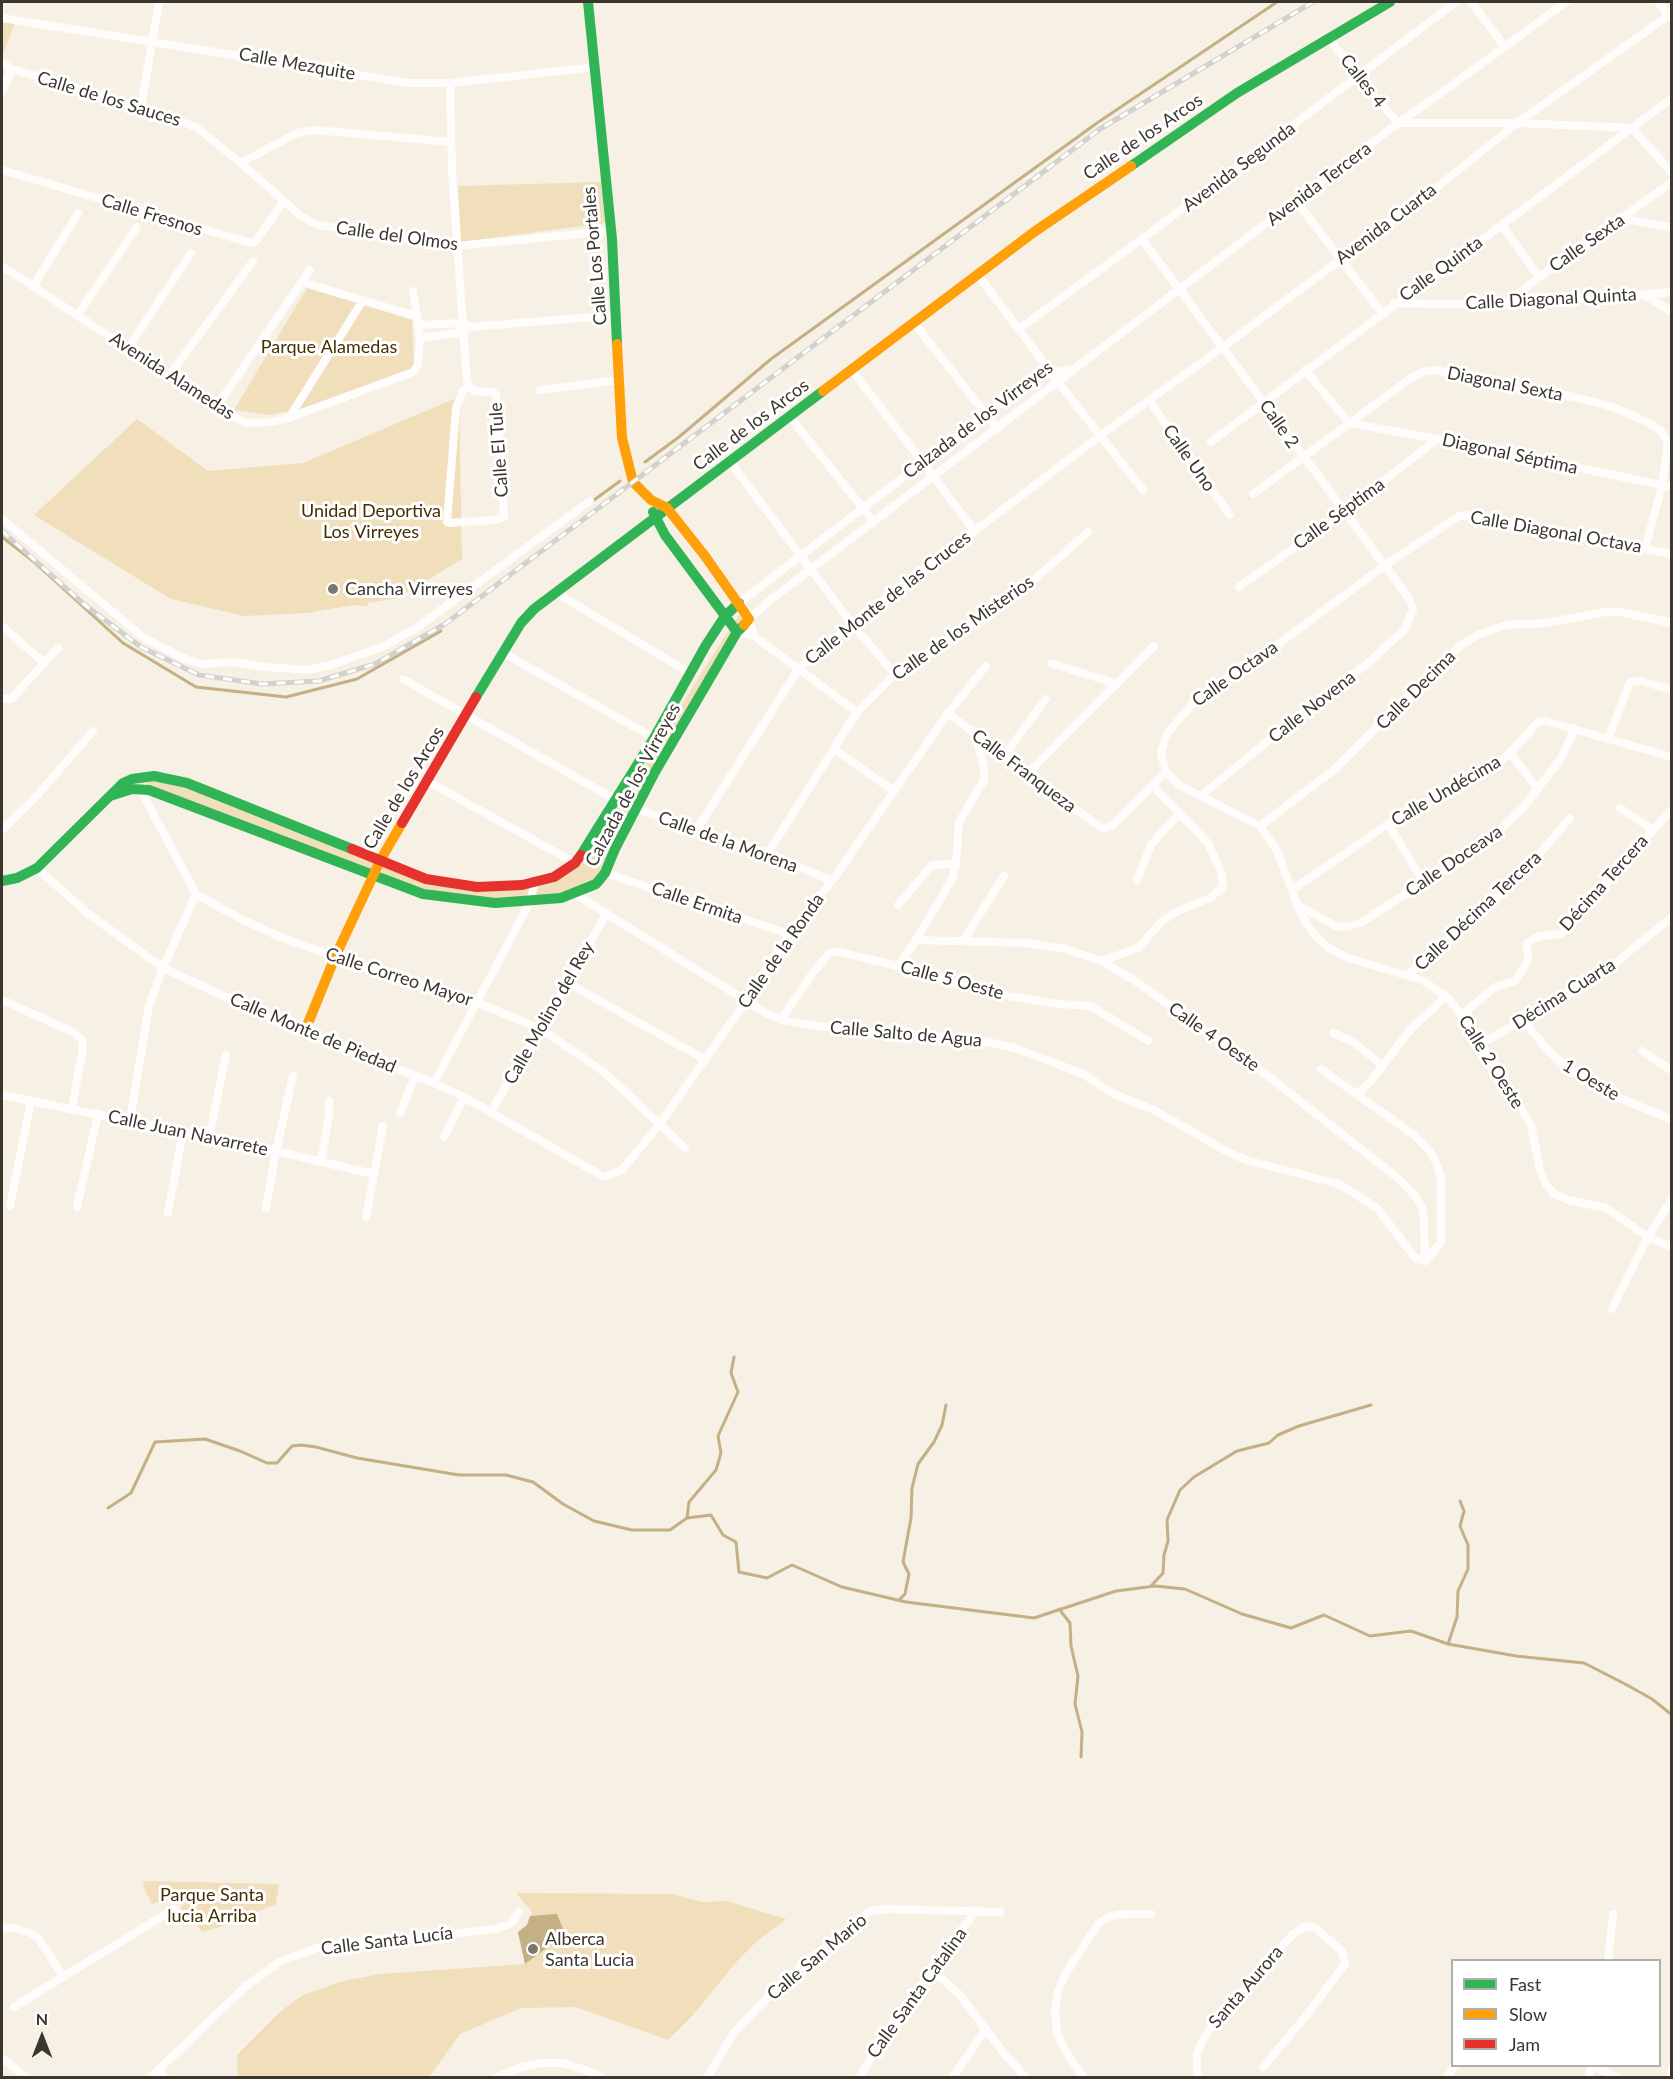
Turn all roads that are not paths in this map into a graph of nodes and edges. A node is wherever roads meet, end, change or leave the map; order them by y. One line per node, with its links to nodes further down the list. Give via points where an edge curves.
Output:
1 (159, 2): 11 (street)
2 (588, 2): 14 (street, Calle Los Portales)
3 (1390, 2): 10 (street, Calle de los Arcos)
4 (1456, 2): 16 (street, Avenida Segunda)
5 (1471, 2): 12 (street)
6 (1565, 2): 12 (street, Avenida Tercera)
7 (1658, 2): 8 (street)
8 (1670, 16): 22 (street, Avenida Cuarta)
9 (2, 18): 11 (street, Calle Mezquite)
10 (1329, 38): 16 (street, Calles 4); 44 (street, Calle de los Arcos, via 1237,93)
11 (153, 42): 17 (street, Calle Mezquite, via 409,82); 20 (street)
12 (1504, 46): 21 (street, Avenida Tercera)
13 (2, 63): 15 (street, Calle de los Sauces)
14 (595, 67): 17 (street, Calle Mezquite); 36 (street, Calle Los Portales)
15 (12, 69): 18 (street); 20 (street, Calle de los Sauces)
16 (1358, 77): 21 (street, Calles 4); 37 (street, Avenida Segunda)
17 (450, 83): 24 (street, Calle El Tule)
18 (2, 91)
19 (1671, 98): 23 (street, Calle Quinta)
20 (141, 106): 25 (street, Calle de los Sauces, via 196,127)
21 (1398, 123): 22 (street); 30 (street, Avenida Tercera)
22 (1517, 123): 23 (street); 40 (street, Avenida Cuarta)
23 (1632, 128): 27 (street); 33 (street, Calle Quinta)
24 (451, 142): 25 (street, via 315,130 297,133); 38 (street, Calle El Tule)
25 (241, 163): 29 (street, Calle del Olmos)
26 (2, 170): 29 (street, Calle Fresnos, via 251,243)
27 (1671, 173)
28 (1671, 182): 32 (street, Calle Sexta)
29 (284, 201): 38 (street, Calle del Olmos, via 318,225)
30 (1296, 201): 40 (street); 48 (street, Avenida Tercera)
31 (78, 213): 47 (street)
32 (1622, 218): 35 (street); 45 (street, Calle Sexta)
33 (1502, 225): 45 (street); 53 (street, Calle Quinta)
34 (137, 228): 58 (street)
35 (1671, 228)
36 (611, 231): 38 (street, Calle del Olmos); 57 (street, Calle Los Portales)
37 (1142, 239): 48 (street, Calle 2); 63 (street, Avenida Segunda)
38 (457, 246): 62 (street, Calle El Tule)
39 (191, 253): 67 (street)
40 (1341, 258): 56 (street); 66 (street, Avenida Cuarta)
41 (253, 261): 72 (street)
42 (2, 266): 47 (street, Avenida Alamedas)
43 (310, 270): 46 (street)
44 (978, 275): 60 (street, Calle de los Arcos); 63 (street)
45 (1539, 277): 54 (street, Calle Sexta)
46 (302, 282): 52 (street); 79 (street)
47 (33, 287): 58 (street, Avenida Alamedas)
48 (1178, 289): 66 (street, Calle 2); 68 (street, Avenida Tercera)
49 (413, 291): 59 (street, Avenida Alamedas)
50 (1671, 292): 51 (street, Calle Diagonal Quinta)
51 (1645, 294): 54 (street, Calle Diagonal Quinta); 55 (street)
52 (363, 300): 59 (street); 82 (street)
53 (1394, 303): 54 (street, Calle Diagonal Quinta); 56 (street, Calle Quinta)
54 (1504, 305)
55 (1671, 312)
56 (1382, 313): 70 (street, Calle Quinta)
57 (617, 315): 62 (street); 73 (street, Calle Los Portales)
58 (77, 316): 67 (street, Avenida Alamedas)
59 (416, 316): 61 (street, Avenida Alamedas)
60 (914, 323): 69 (street, Calle de los Arcos); 80 (street)
61 (418, 325): 62 (street); 65 (street, Avenida Alamedas)
62 (467, 325): 64 (street, Calle El Tule)
63 (1019, 329): 71 (street)
64 (463, 334): 65 (street); 75 (street, Calle El Tule)
65 (420, 338): 82 (street, Avenida Alamedas, via 418,365 413,372)
66 (1223, 347): 77 (street, Avenida Cuarta); 78 (street, Calle 2)
67 (128, 348): 72 (street, Avenida Alamedas)
68 (1074, 368): 71 (street, Calzada de los Virreyes); 74 (street, Calzada de los Virreyes)
69 (852, 370): 81 (street, Calle de los Arcos); 90 (street)
70 (1305, 370): 78 (street, Calle Quinta); 83 (street)
71 (1051, 373): 74 (street); 80 (street, Calzada de los Virreyes)
72 (169, 376): 79 (street, Avenida Alamedas)
73 (619, 380): 76 (street); 96 (street, Calle Los Portales, via 626,458 633,482)
74 (1058, 382): 84 (street, Calzada de los Virreyes); 85 (street)
75 (469, 385): 75 (street, Calle El Tule, via 456,408 449,523 504,517 496,395 474,391)
76 (540, 390)
77 (1149, 400): 85 (street, Avenida Cuarta); 101 (street, Calle Uno)
78 (1264, 402): 87 (street, Calle Quinta); 88 (street, Calle 2)
79 (217, 406): 82 (street, Avenida Alamedas, via 246,423)
80 (986, 414): 84 (street); 90 (street, Calzada de los Virreyes)
81 (790, 417): 89 (street, Calle de los Arcos); 99 (street)
82 (289, 418)
83 (1349, 423): 86 (street, Diagonal Séptima); 88 (street, Diagonal Sexta); 92 (street, Diagonal Sexta, via 1411,378 1435,370 1574,397 1613,407 1661,431 1667,441)
84 (996, 427): 91 (street, Calzada de los Virreyes)
85 (1101, 435): 94 (street); 105 (street, Calle Monte de las Cruces)
86 (1437, 438): 92 (street, Diagonal Séptima); 100 (street, Calle Séptima)
87 (1211, 442)
88 (1303, 458): 95 (street, Diagonal Sexta); 100 (street, Calle 2)
89 (729, 462): 98 (street, Calle de los Arcos); 109 (street)
90 (921, 462): 91 (street); 99 (street, Calzada de los Virreyes)
91 (932, 476): 104 (street, Calzada de los Virreyes); 105 (street)
92 (1662, 486): 93 (street, Diagonal Séptima); 107 (street)
93 (1671, 488)
94 (1143, 490)
95 (1253, 494)
96 (651, 500): 98 (street, Calle Los Portales); 102 (street)
97 (590, 501): 103 (street, via 415,629 382,647 308,670 234,662 201,664 183,658 143,637)
98 (667, 508): 102 (street, Calle de los Arcos); 114 (street, Calle Los Portales)
99 (862, 508): 104 (street); 109 (street, Calzada de los Virreyes)
100 (1344, 512): 110 (street, Calle 2); 112 (street, Calle Séptima)
101 (1230, 515)
102 (654, 517): 113 (street, Calle de los Arcos); 116 (street)
103 (2, 519)
104 (873, 521): 111 (street, Calzada de los Virreyes)
105 (974, 530): 119 (street, Calle Monte de las Cruces)
106 (1088, 532): 131 (street, Calle de los Misterios, via 1026,587)
107 (1645, 549): 108 (street, Calle Diagonal Octava); 110 (street, Calle Diagonal Octava, via 1472,514 1447,522)
108 (1671, 554)
109 (799, 555): 111 (street); 114 (street, Calzada de los Virreyes)
110 (1384, 566): 115 (street, Calle 2, via 1409,598); 149 (street, Calle Octava, via 1193,703 1166,735 1161,753)
111 (810, 570): 117 (street, Calzada de los Virreyes); 119 (street)
112 (1239, 587)
113 (555, 592): 125 (street, Calle de los Arcos, via 521,623); 130 (street)
114 (739, 603): 116 (street, Calzada de los Virreyes); 117 (street, Calle Los Portales)
115 (1413, 610): 156 (street, Calle Novena, via 1404,630 1367,664)
116 (725, 616): 121 (street); 130 (street, Calzada de los Virreyes)
117 (749, 619): 121 (street, Calzada de los Virreyes); 122 (street, Calle Los Portales)
118 (1671, 623): 165 (street, Calle Decima, via 1606,612 1545,623 1506,625 1478,636 1438,666 1335,769)
119 (852, 624): 129 (street, Calle Monte de las Cruces); 131 (street)
120 (2, 626): 126 (street)
121 (737, 632): 122 (street); 160 (street, Calzada de los Virreyes)
122 (754, 636): 129 (street)
123 (1154, 646): 133 (street)
124 (58, 648): 126 (street)
125 (502, 652): 139 (street, Calle de los Arcos); 143 (street)
126 (44, 663): 135 (street, via 11,699)
127 (1052, 663): 133 (street)
128 (986, 666): 138 (street, Calle de la Ronda)
129 (799, 668): 137 (street); 166 (street, Calle Monte de las Cruces)
130 (690, 673): 143 (street, Calzada de los Virreyes)
131 (895, 674): 137 (street, Calle de los Misterios)
132 (403, 680): 139 (street, Calle de la Morena)
133 (1117, 684): 150 (street)
134 (1671, 690): 144 (street, via 1641,681 1630,682)
135 (2, 699)
136 (1046, 699): 147 (street)
137 (857, 711): 145 (street, Calle de los Misterios)
138 (948, 714): 142 (street, Calle Franqueza); 155 (street, Calle de la Ronda)
139 (467, 716): 151 (street, Calle de los Arcos); 158 (street, Calle de la Morena)
140 (1575, 729): 144 (street, Calle Undécima); 146 (street, Calle Undécima, via 1538,722); 154 (street, Calle Doceava, via 1561,758)
141 (93, 731): 167 (street)
142 (976, 736): 147 (street, Calle Franqueza); 172 (street, via 984,780 959,822)
143 (654, 738): 158 (street, Calzada de los Virreyes)
144 (1608, 739): 148 (street, Calle Undécima)
145 (834, 748): 155 (street); 169 (street, Calle de los Misterios)
146 (1510, 753): 154 (street); 164 (street, Calle Undécima, via 1496,765)
147 (1004, 756): 150 (street, Calle Franqueza)
148 (1671, 757)
149 (1166, 772): 152 (street); 156 (street, Calle 2 Oeste, via 1179,785)
150 (1028, 773): 152 (street, Calle Franqueza, via 1104,829)
151 (428, 781): 170 (street, Calle de los Arcos); 171 (street)
152 (1153, 786): 162 (street)
153 (140, 789): 157 (street, Calzada de los Virreyes); 175 (street, Calzada de los Virreyes); 183 (street)
154 (1538, 789): 181 (street, Calle Doceava, via 1486,843)
155 (894, 791): 179 (street, Calle de la Ronda)
156 (1202, 795): 165 (street, Calle 2 Oeste)
157 (110, 796): 170 (street, Calzada de los Virreyes, via 132,779 166,777); 173 (street, Calzada de los Virreyes)
158 (616, 800): 160 (street, Calle de la Morena); 171 (street, Calzada de los Virreyes)
159 (1620, 808): 168 (street)
160 (636, 809): 166 (street, Calle de la Morena); 174 (street, Calzada de los Virreyes)
161 (1671, 809): 168 (street, Décima Tercera)
162 (1179, 813): 177 (street, via 1151,845); 194 (street, via 1208,843 1222,874 1223,887 1210,898 1161,922 1138,948)
163 (1570, 818): 197 (street, Calle Décima Tercera, via 1518,879)
164 (1388, 824): 181 (street); 182 (street, Calle Undécima)
165 (1260, 826): 182 (street, Calle 2 Oeste, via 1277,851)
166 (697, 829): 169 (street, Calle de la Morena)
167 (2, 830)
168 (1653, 830): 203 (street, Décima Tercera, via 1561,934 1540,936 1527,943 1528,957 1515,981 1495,987)
169 (768, 853): 179 (street, Calle de la Morena)
170 (381, 860): 175 (street, Calle de los Arcos); 180 (street, Calzada de los Virreyes, via 426,879 477,887)
171 (575, 863): 180 (street, Calzada de los Virreyes, via 554,877)
172 (956, 864): 187 (street, via 932,865); 191 (street)
173 (37, 867): 178 (street, Calzada de los Virreyes, via 18,878); 196 (street, Calle Monte de Piedad, via 86,912)
174 (605, 873): 184 (street, Calzada de los Virreyes, via 596,884); 190 (street, Calle Ermita)
175 (374, 874): 185 (street, Calzada de los Virreyes, via 437,897 481,903); 193 (street, Calle de los Arcos)
176 (1004, 876): 192 (street)
177 (1137, 880)
178 (2, 881)
179 (832, 881): 190 (street, Calle de la Ronda)
180 (535, 882): 185 (street)
181 (1424, 883): 186 (street, Calle Doceava, via 1346,927 1335,926)
182 (1292, 890): 186 (street, Calle 2 Oeste)
183 (196, 894): 193 (street, Calle Correo Mayor, via 278,936); 196 (street)
184 (575, 894): 185 (street, Calzada de los Virreyes); 188 (street, Calle Salto de Agua)
185 (530, 902): 202 (street)
186 (1297, 904): 197 (street, Calle 2 Oeste, via 1316,937 1329,948 1348,958)
187 (898, 905)
188 (606, 914): 198 (street, Calle Molino del Rey); 201 (street, Calle Salto de Agua)
189 (1671, 917): 205 (street, Décima Cuarta, via 1595,979)
190 (789, 934): 201 (street, Calle de la Ronda)
191 (916, 940): 192 (street, Calle 4 Oeste); 195 (street)
192 (963, 941): 194 (street, Calle 4 Oeste, via 1026,943 1065,949)
193 (335, 957): 202 (street, Calle Correo Mayor); 207 (street, Calle de los Arcos)
194 (1102, 961): 249 (street, Calle 4 Oeste, via 1263,1072 1399,1179 1422,1207)
195 (898, 966): 204 (street, Calle 5 Oeste, via 829,953); 209 (street, Calle 5 Oeste, via 982,992 1091,1006)
196 (163, 968): 207 (street, Calle Monte de Piedad); 229 (street, via 147,1014)
197 (1408, 975): 199 (street, Calle 2 Oeste)
198 (566, 982): 206 (street, Calle Molino del Rey); 213 (street)
199 (1446, 996): 203 (street, Calle 2 Oeste); 214 (street, via 1411,1029)
200 (2, 1000): 225 (street, via 75,1033 82,1040)
201 (746, 1001): 204 (street, Calle Salto de Agua); 213 (street, Calle de la Ronda)
202 (476, 1002): 206 (street, Calle Correo Mayor); 219 (street)
203 (1463, 1014): 210 (street, Calle 2 Oeste)
204 (782, 1020): 249 (street, Calle Salto de Agua, via 867,1034 965,1036 1038,1055 1083,1074 1112,1093 1154,1110 1246,1160 1350,1189 1377,1208 1404,1246)
205 (1524, 1021): 210 (street, Décima Cuarta); 230 (street, 1 Oeste, via 1547,1049 1586,1081)
206 (541, 1029): 226 (street, Calle Molino del Rey); 231 (street, Calle Correo Mayor, via 604,1072)
207 (304, 1033): 218 (street, Calle Monte de Piedad)
208 (1333, 1033): 214 (street, via 1352,1041)
209 (1148, 1041)
210 (1481, 1044): 247 (street, Calle 2 Oeste, via 1531,1125 1540,1170 1554,1194 1606,1208)
211 (1642, 1051): 216 (street)
212 (226, 1055): 234 (street)
213 (704, 1059): 231 (street, Calle de la Ronda)
214 (1382, 1065): 220 (street)
215 (1322, 1069): 220 (street)
216 (1671, 1071)
217 (293, 1076): 237 (street)
218 (415, 1076): 219 (street, Calle Monte de Piedad); 227 (street)
219 (434, 1083): 222 (street, Calle Monte de Piedad)
220 (1358, 1094): 249 (street, via 1414,1135 1436,1162 1441,1178 1441,1243)
221 (2, 1095): 223 (street, Calle Juan Navarrete)
222 (464, 1097): 226 (street, Calle Monte de Piedad); 235 (street)
223 (32, 1101): 225 (street, Calle Juan Navarrete); 242 (street)
224 (329, 1101): 238 (street)
225 (72, 1108): 228 (street, Calle Juan Navarrete)
226 (491, 1111): 240 (street, Calle Monte de Piedad)
227 (400, 1113)
228 (98, 1114): 229 (street, Calle Juan Navarrete); 243 (street)
229 (130, 1120): 233 (street, Calle Juan Navarrete)
230 (1671, 1120)
231 (659, 1125): 236 (street, Calle Correo Mayor); 240 (street, Calle de la Ronda, via 622,1170)
232 (383, 1126): 239 (street)
233 (183, 1132): 234 (street, Calle Juan Navarrete); 245 (street)
234 (209, 1137): 237 (street, Calle Juan Navarrete)
235 (444, 1137)
236 (685, 1148)
237 (276, 1151): 238 (street, Calle Juan Navarrete); 244 (street)
238 (321, 1162): 239 (street, Calle Juan Navarrete)
239 (373, 1174): 246 (street)
240 (604, 1177)
241 (1671, 1199): 247 (street)
242 (10, 1206)
243 (77, 1207)
244 (266, 1208)
245 (168, 1213)
246 (366, 1217)
247 (1648, 1237): 248 (street, Calle 2 Oeste); 250 (street)
248 (1671, 1247)
249 (1425, 1262)
250 (1612, 1309)
251 (174, 1909): 260 (street)
252 (976, 1910): 254 (street, Calle San Mario); 259 (street, Calle Santa Catalina); 273 (street, Calle San Mario, via 869,1911 757,2008 733,2034)
253 (519, 1912): 266 (street, Calle Santa Lucía, via 510,1923 495,1929 326,1947 281,1961 246,1986)
254 (1000, 1912)
255 (1151, 1914): 277 (street, via 1121,1914 1098,1924 1058,1991 1057,2033)
256 (1613, 1914): 258 (street)
257 (2, 1929): 260 (street, via 23,1929 38,1938)
258 (1608, 1959)
259 (933, 1971): 262 (street, via 958,1993); 274 (street, Calle Santa Catalina, via 897,2016)
260 (64, 1977): 261 (street)
261 (15, 2007)
262 (986, 2029): 275 (street); 276 (street)
263 (2, 2058): 268 (street)
264 (1263, 2067): 278 (street, Santa Aurora, via 1342,1969 1342,1951 1315,1928 1306,1926 1293,1934 1210,2028 1197,2055)
265 (1595, 2067): 279 (street)
266 (159, 2070): 269 (street, Calle Santa Lucía); 270 (street)
267 (1671, 2070): 280 (street)
268 (27, 2078)
269 (150, 2078)
270 (165, 2078)
271 (496, 2078): 272 (street, via 541,2063 563,2063)
272 (602, 2078)
273 (707, 2078)
274 (859, 2078)
275 (952, 2078)
276 (1026, 2078)
277 (1084, 2078)
278 (1197, 2078)
279 (1618, 2078)
280 (1670, 2078)

